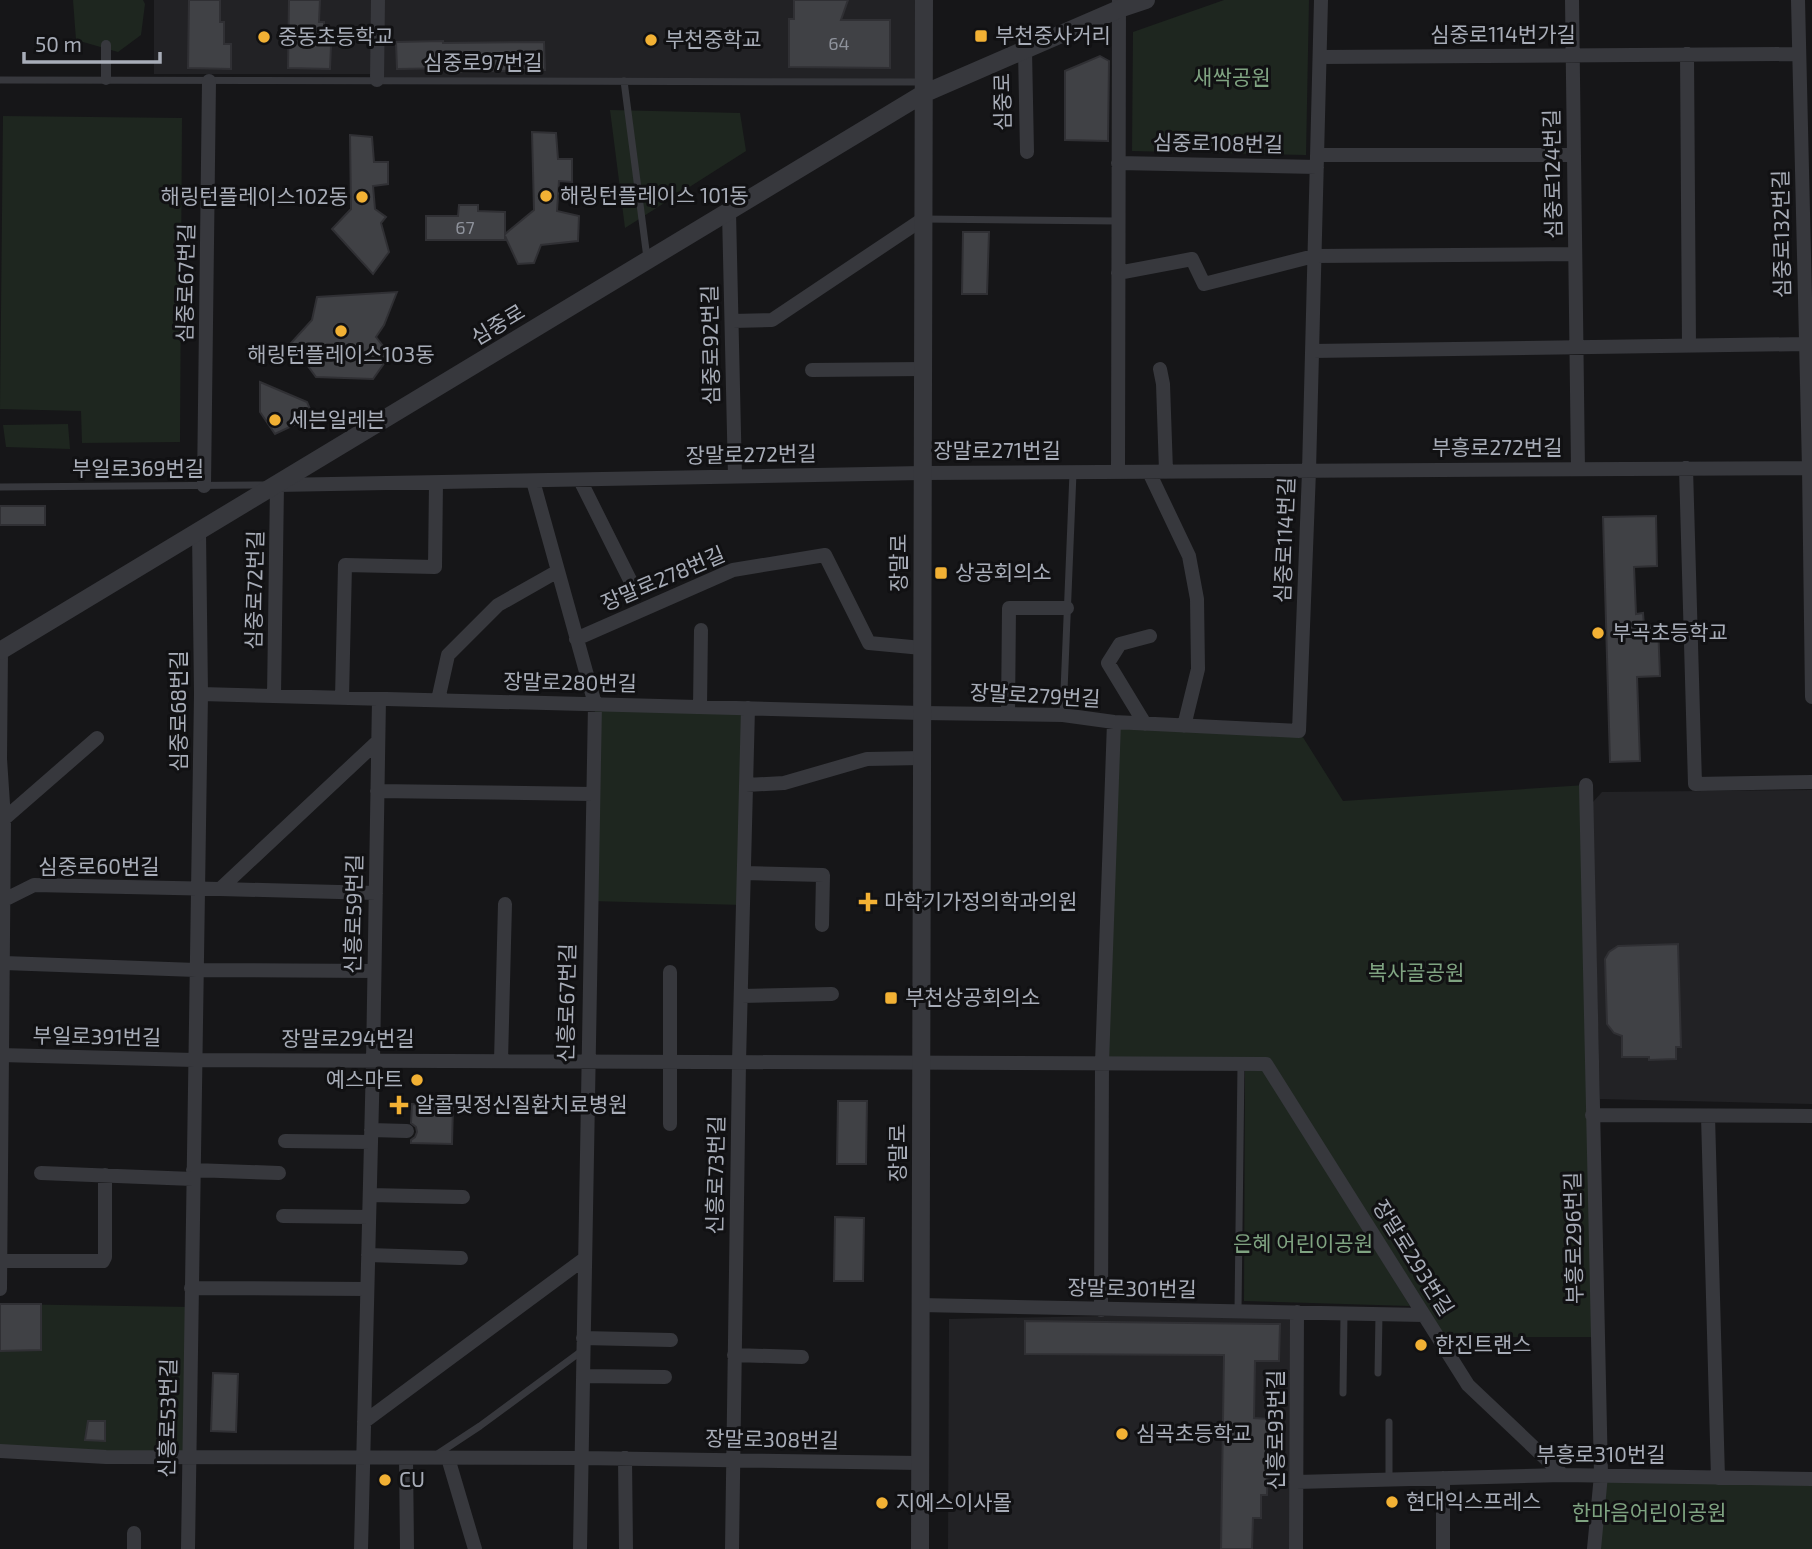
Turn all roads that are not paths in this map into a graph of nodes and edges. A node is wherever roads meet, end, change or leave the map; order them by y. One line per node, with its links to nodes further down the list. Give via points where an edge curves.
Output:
1 (379, 0): 16 (street)
2 (924, 0): 19 (street, 장말로)
3 (1146, 0): 7 (street, 심중로)
4 (1321, 0): 13 (street, 심중로114번길)
5 (1572, 0): 12 (street, 심중로124번길)
6 (1798, 0): 11 (street, 심중로132번길)
7 (1119, 4): 9 (street, 심중로); 23 (street)
8 (106, 45): 15 (street)
9 (1026, 50): 19 (street, 심중로); 20 (street, 심중로)
10 (1687, 54): 11 (street, 심중로114번가길); 12 (street, 심중로114번가길); 33 (street)
11 (1799, 54): 32 (street, 심중로132번길)
12 (1573, 55): 13 (street, 심중로114번가길); 21 (street, 심중로124번길)
13 (1320, 57): 22 (street, 심중로114번길)
14 (0, 80): 15 (lane, 심중로97번길)
15 (106, 80): 17 (lane, 심중로97번길)
16 (377, 80): 17 (lane, 심중로97번길); 18 (lane, 심중로97번길)
17 (209, 81): 53 (street, 심중로67번길)
18 (624, 81): 19 (lane, 심중로97번길); 29 (lane)
19 (923, 88): 24 (street, 심중로); 25 (street, 장말로)
20 (1027, 152)
21 (1574, 155): 22 (street); 27 (street, 심중로124번길)
22 (1317, 161): 23 (street, 심중로108번길); 28 (street, 심중로114번길)
23 (1118, 163): 26 (street)
24 (729, 212): 29 (street, 심중로); 31 (street, 심중로92번길)
25 (923, 219): 26 (lane); 31 (street, via 772,320); 36 (street, 장말로)
26 (1118, 221): 30 (street)
27 (1575, 254): 28 (street); 34 (street, 심중로124번길)
28 (1314, 256): 30 (street, via 1204,284 1192,259); 35 (street, 심중로114번길)
29 (648, 261): 52 (street, 심중로)
30 (1118, 273): 45 (street)
31 (732, 321): 48 (street, 심중로92번길)
32 (1806, 344): 33 (street); 40 (street, 심중로132번길)
33 (1689, 346): 34 (street)
34 (1577, 347): 35 (street); 41 (street, 심중로124번길)
35 (1312, 351): 43 (street, 심중로114번길)
36 (923, 369): 38 (street); 47 (street, 장말로)
37 (1160, 369): 42 (street)
38 (812, 370)
39 (1686, 468): 40 (street, 부흥로272번길); 41 (street, 부흥로272번길); 84 (street, via 1695,784)
40 (1810, 468): 66 (street)
41 (1578, 469): 43 (street, 부흥로272번길)
42 (1166, 471): 43 (street, 장말로271번길); 46 (street, 장말로271번길)
43 (1309, 471): 79 (street, 심중로114번길)
44 (1073, 472): 45 (street, 장말로271번길); 47 (street, 장말로271번길); 58 (lane, 장말로271번길)
45 (1118, 472): 46 (street, 장말로271번길)
46 (1149, 472): 78 (street, via 1189,556 1197,598 1198,669)
47 (922, 473): 48 (street, 장말로272번길); 62 (street, 장말로)
48 (735, 477): 49 (street, 장말로272번길)
49 (580, 480): 50 (street, 장말로272번길); 57 (street)
50 (533, 481): 51 (street, 장말로272번길); 56 (street, 신흥로67번길)
51 (436, 483): 52 (street, 장말로272번길); 67 (street, via 435,567 345,565)
52 (277, 485): 53 (lane, 부일로369번길); 55 (street, 심중로); 65 (street, 심중로72번길)
53 (204, 486): 54 (lane, 부일로369번길)
54 (0, 487)
55 (200, 532): 63 (street, 심중로); 64 (street, 심중로68번길)
56 (558, 571): 61 (street, 신흥로67번길); 69 (street, via 498,605 448,655)
57 (632, 584)
58 (1067, 608): 74 (street, via 1009,608); 75 (lane, 장말로271번길)
59 (701, 631): 71 (street)
60 (1150, 636): 77 (street, 장말로279번길, via 1120,644 1108,663)
61 (576, 639): 62 (street, 장말로278번길, via 733,570 825,555 869,643); 70 (street, 신흥로67번길)
62 (922, 648): 73 (street, 장말로)
63 (0, 651): 83 (street)
64 (201, 694): 65 (street, 장말로280번길); 91 (street, 심중로68번길)
65 (274, 696): 67 (street, 장말로280번길)
66 (1812, 697)
67 (342, 698): 68 (street, 장말로280번길)
68 (379, 699): 69 (street, 장말로280번길); 81 (street, 신흥로59번길)
69 (438, 700): 70 (street, 장말로280번길)
70 (595, 704): 71 (street, 장말로280번길); 88 (street, 신흥로67번길)
71 (700, 707): 72 (street, 장말로280번길)
72 (748, 708): 73 (street, 장말로280번길); 85 (street, 신흥로73번길)
73 (922, 713): 74 (street, 장말로279번길); 82 (street, 장말로)
74 (1008, 714): 75 (street, 장말로279번길)
75 (1063, 715): 76 (street, 장말로279번길)
76 (1114, 722): 77 (street, 장말로279번길); 111 (street)
77 (1145, 724): 78 (street, 장말로279번길)
78 (1184, 726): 79 (street, 장말로279번길)
79 (1299, 731)
80 (97, 738): 89 (street)
81 (378, 741): 87 (street, 신흥로59번길); 92 (street)
82 (922, 758): 85 (street, via 867,759 784,783); 110 (street, 장말로)
83 (0, 759): 89 (street)
84 (1812, 782)
85 (746, 785): 90 (street, 신흥로73번길)
86 (1586, 785): 113 (street, 부흥로296번길)
87 (377, 791): 88 (street); 93 (street, 신흥로59번길)
88 (593, 794): 107 (street, 신흥로67번길)
89 (4, 819): 94 (street)
90 (744, 873): 96 (street, via 823,875); 102 (street, 신흥로73번길)
91 (197, 889): 92 (street); 94 (street, 심중로60번길, via 34,885); 98 (street, 심중로68번길)
92 (219, 889): 93 (street)
93 (376, 893): 99 (street, 신흥로59번길)
94 (4, 900): 97 (street)
95 (505, 904): 106 (street)
96 (822, 925)
97 (4, 963): 98 (street); 103 (street)
98 (196, 970): 99 (street); 104 (street, 심중로68번길)
99 (374, 971): 105 (street, 신흥로59번길)
100 (670, 972): 108 (street)
101 (832, 994): 102 (street)
102 (741, 996): 109 (street, 신흥로73번길)
103 (1, 1055): 104 (street, 부일로391번길); 119 (street)
104 (194, 1060): 105 (street, 장말로294번길); 124 (street, 신흥로53번길)
105 (373, 1061): 106 (street, 장말로294번길); 118 (street, 신흥로59번길)
106 (501, 1061): 107 (street, 장말로294번길)
107 (587, 1062): 108 (street, 장말로294번길); 131 (street, 신흥로67번길)
108 (671, 1062): 109 (street, 장말로294번길); 116 (street)
109 (739, 1062): 110 (street, 장말로294번길); 145 (street, 신흥로73번길)
110 (921, 1063): 111 (street, 장말로293번길); 136 (street, 장말로)
111 (1102, 1063): 112 (street, 장말로293번길); 137 (street)
112 (1241, 1063): 138 (lane); 142 (street, 장말로293번길, via 1266,1064)
113 (1592, 1115): 114 (street); 164 (street, 부흥로296번길)
114 (1708, 1116): 115 (street); 166 (street)
115 (1812, 1116)
116 (670, 1124)
117 (407, 1131): 118 (street)
118 (371, 1136): 120 (street); 125 (street, 신흥로59번길)
119 (1, 1138): 132 (street)
120 (285, 1141)
121 (41, 1173): 123 (street)
122 (279, 1173): 124 (street)
123 (105, 1175): 124 (street); 132 (street, via 103,1261)
124 (193, 1175): 133 (street, 신흥로53번길)
125 (370, 1195): 126 (street); 128 (street, 신흥로59번길)
126 (463, 1197)
127 (283, 1216): 128 (street)
128 (369, 1217): 129 (street, 신흥로59번길)
129 (368, 1255): 130 (street); 135 (street, 신흥로59번길)
130 (461, 1258)
131 (584, 1259): 144 (street, 신흥로67번길); 151 (street)
132 (1, 1261): 134 (street)
133 (191, 1288): 135 (street); 154 (street, 신흥로53번길)
134 (0, 1289)
135 (368, 1289): 151 (street, 신흥로59번길)
136 (920, 1305): 137 (street, 장말로301번길); 162 (street, 장말로)
137 (1101, 1310): 138 (street, 장말로301번길)
138 (1238, 1311): 139 (street, 장말로301번길)
139 (1297, 1312): 140 (street, 장말로301번길); 169 (street, 신흥로93번길)
140 (1343, 1313): 141 (street, 장말로301번길); 150 (lane)
141 (1379, 1314): 142 (street, 장말로301번길); 147 (lane)
142 (1424, 1315): 163 (street, 장말로293번길, via 1468,1385)
143 (671, 1340): 144 (street)
144 (583, 1344): 148 (street, 신흥로67번길); 157 (lane)
145 (734, 1355): 146 (street); 161 (street, 신흥로73번길)
146 (802, 1357)
147 (1378, 1373)
148 (583, 1376): 149 (street); 159 (street, 신흥로67번길)
149 (665, 1377)
150 (1343, 1393)
151 (364, 1422): 155 (street, 신흥로59번길)
152 (1389, 1422): 167 (lane)
153 (0, 1451): 154 (street, 장말로308번길)
154 (189, 1457): 155 (street, 장말로308번길); 172 (street, 신흥로53번길)
155 (363, 1457): 156 (street, 장말로308번길); 173 (street, 신흥로59번길)
156 (406, 1458): 157 (street, 장말로308번길); 174 (street)
157 (432, 1458): 158 (street, 장말로308번길)
158 (448, 1458): 159 (street, 장말로308번길); 175 (street)
159 (582, 1458): 160 (street, 장말로308번길); 176 (street, 신흥로67번길)
160 (625, 1458): 161 (street, 장말로308번길); 177 (street)
161 (732, 1460): 162 (street, 장말로308번길); 178 (street, 신흥로73번길)
162 (920, 1463): 179 (street, 장말로)
163 (1563, 1475): 164 (street, 부흥로310번길); 165 (street, 부흥로310번길)
164 (1601, 1475): 166 (street, 부흥로310번길); 182 (street, 부흥로296번길)
165 (1443, 1478): 167 (street, 부흥로310번길); 181 (street)
166 (1718, 1478): 168 (street, 부흥로310번길)
167 (1389, 1479): 169 (street, 부흥로310번길)
168 (1812, 1479)
169 (1296, 1482): 180 (street, 신흥로93번길)
170 (134, 1533): 171 (street)
171 (134, 1549)
172 (188, 1549)
173 (361, 1549)
174 (407, 1549)
175 (475, 1549)
176 (580, 1549)
177 (626, 1549)
178 (732, 1549)
179 (920, 1549)
180 (1296, 1549)
181 (1443, 1549)
182 (1594, 1549)

